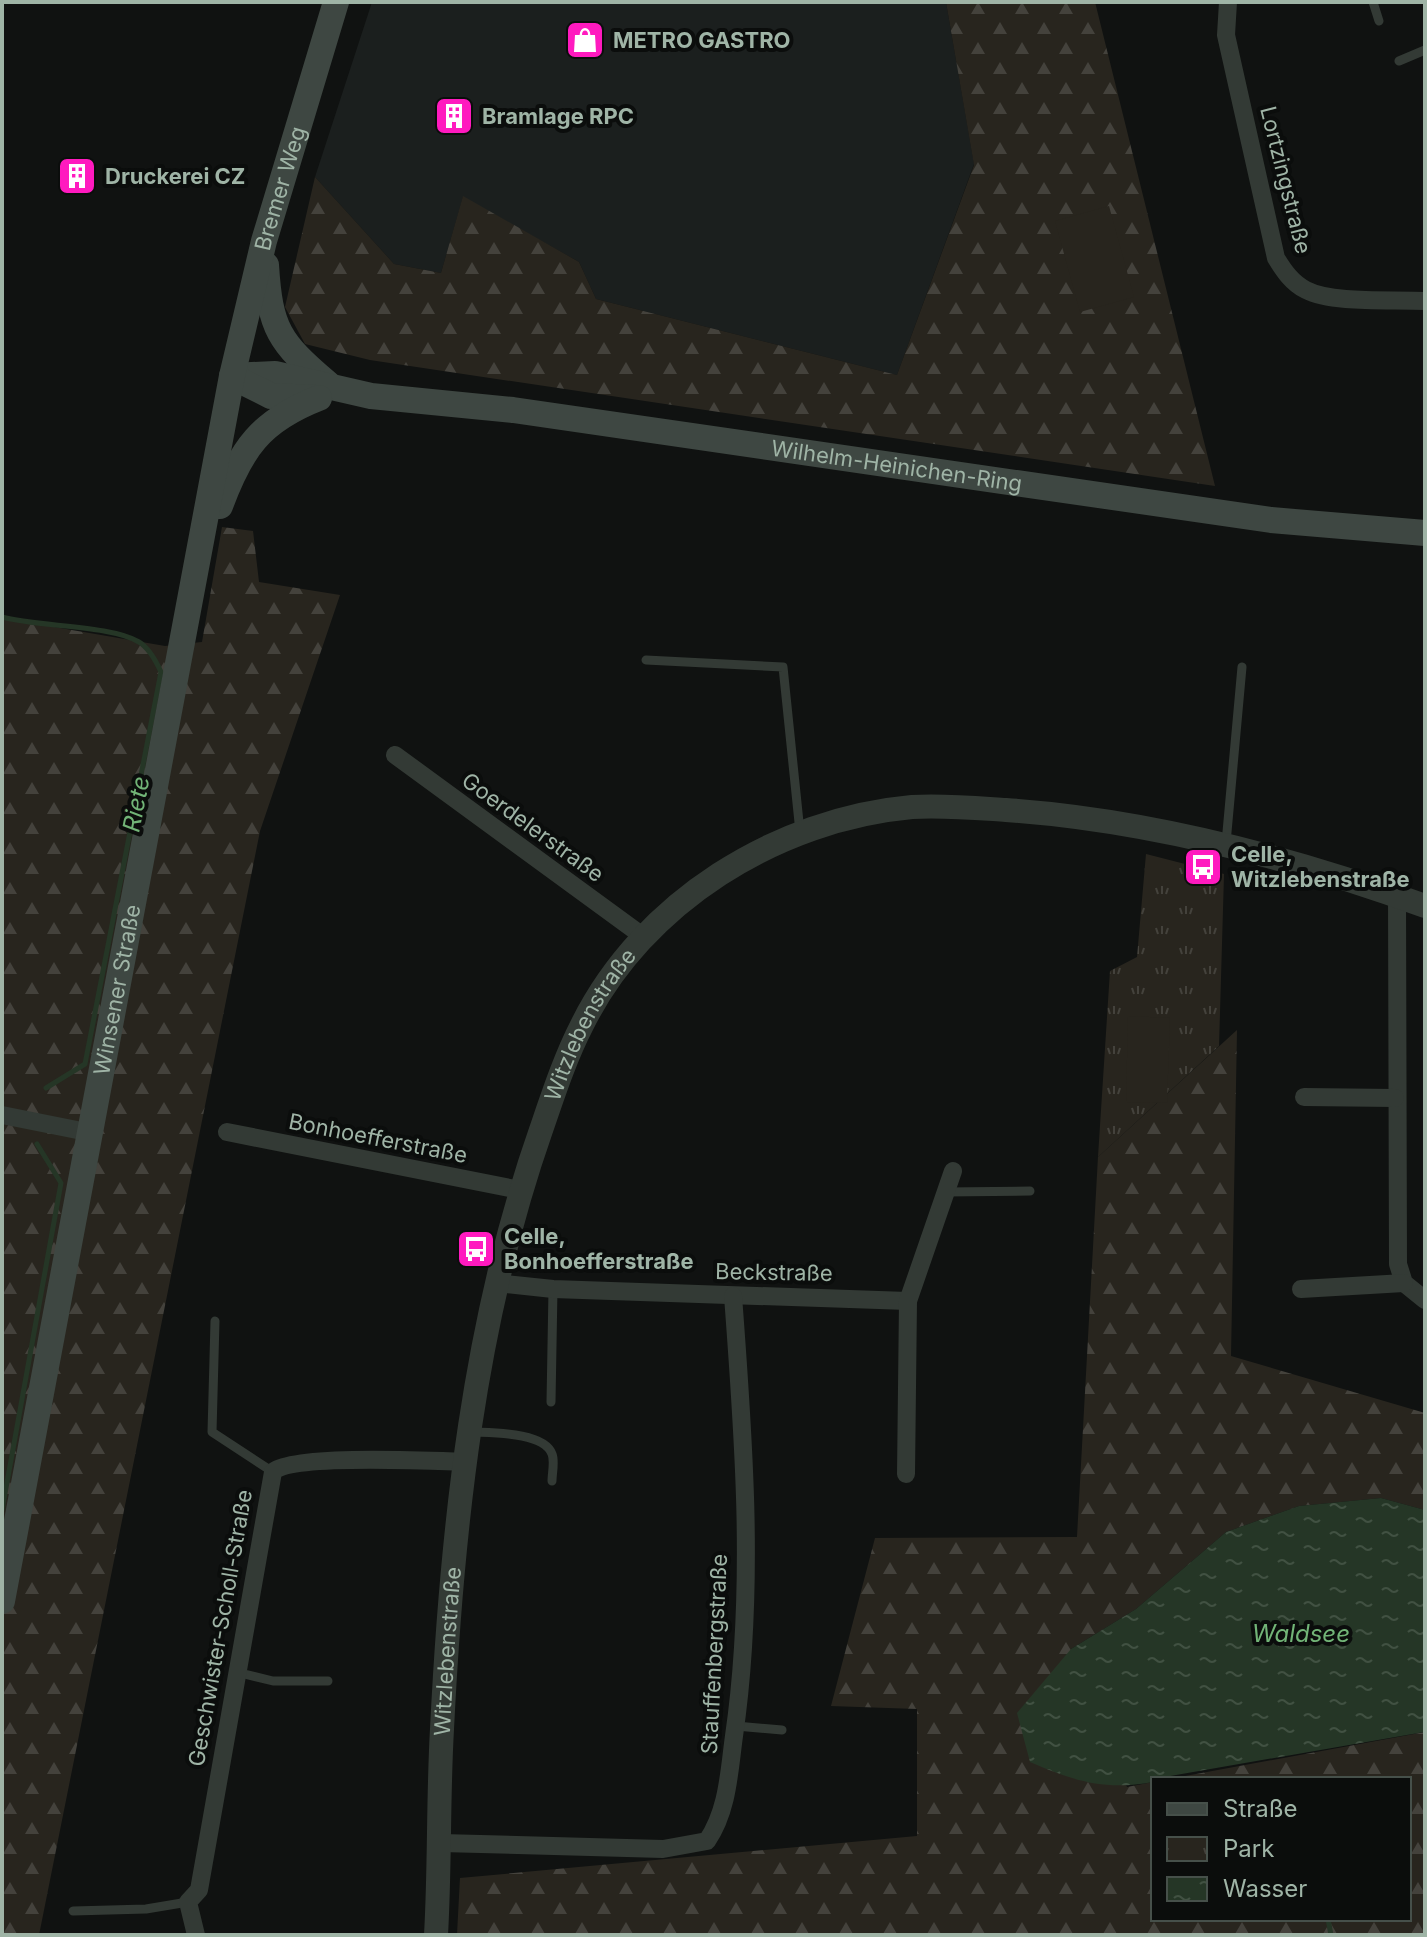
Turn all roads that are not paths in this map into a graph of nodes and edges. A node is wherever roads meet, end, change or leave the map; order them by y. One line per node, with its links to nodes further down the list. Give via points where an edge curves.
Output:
1 (336, 2): 7 (main road, Bremer Weg)
2 (1228, 2): 8 (street, Lortzingstraße, via 1226,35 1276,258 1289,278 1306,291 1330,296)
3 (1373, 2): 4 (lane)
4 (1379, 21)
5 (1425, 50): 6 (lane)
6 (1399, 61)
7 (264, 241): 9 (main road, Bremer Weg); 10 (main road, via 268,292 282,342)
8 (1425, 301)
9 (232, 376): 10 (main road, Wilhelm-Heinichen-Ring, via 275,374); 12 (main road, Winsener Straße)
10 (324, 392): 11 (main road, Wilhelm-Heinichen-Ring, via 513,410 1271,520); 12 (main road, via 265,427 247,446)
11 (1425, 533)
12 (197, 570): 25 (main road, Winsener Straße)
13 (646, 660): 16 (lane, via 783,667)
14 (1242, 667): 17 (lane)
15 (395, 755): 20 (street, Goerdelerstraße)
16 (800, 832): 17 (street, Witzlebenstraße, via 835,820 914,807 1080,815); 20 (street, Witzlebenstraße, via 710,881)
17 (1226, 844): 18 (street, Witzlebenstraße)
18 (1397, 895): 19 (street, Witzlebenstraße); 22 (street)
19 (1425, 906)
20 (644, 937): 27 (street, Witzlebenstraße, via 582,1024)
21 (1304, 1097): 22 (street)
22 (1395, 1098): 31 (street, via 1398,1264)
23 (2, 1115): 25 (street)
24 (227, 1132): 27 (street, Bonhoefferstraße)
25 (92, 1133): 44 (main road, Winsener Straße)
26 (953, 1171): 29 (street)
27 (520, 1190): 30 (street, Witzlebenstraße)
28 (1030, 1191): 29 (lane)
29 (945, 1192): 36 (street)
30 (496, 1283): 32 (street, Beckstraße); 39 (street, Witzlebenstraße)
31 (1404, 1283): 33 (street); 35 (street)
32 (553, 1289): 34 (street, Beckstraße); 38 (lane)
33 (1301, 1289)
34 (733, 1296): 36 (street, Beckstraße); 47 (street, Stauffenbergstraße, via 745,1444)
35 (1425, 1300)
36 (908, 1301): 42 (street)
37 (215, 1321): 41 (lane, via 212,1432)
38 (551, 1402)
39 (469, 1432): 40 (street, Witzlebenstraße); 43 (lane, via 546,1445 553,1455)
40 (466, 1462): 41 (street, Geschwister-Scholl-Straße, via 306,1461); 49 (street, Witzlebenstraße, via 442,1729)
41 (273, 1472): 45 (street, Geschwister-Scholl-Straße)
42 (906, 1474)
43 (552, 1481)
44 (2, 1601)
45 (236, 1672): 46 (lane, via 273,1681); 50 (street, Geschwister-Scholl-Straße, via 199,1890)
46 (328, 1681)
47 (736, 1726): 48 (lane); 49 (street, Stauffenbergstraße, via 722,1808 707,1841 663,1849)
48 (782, 1730)
49 (441, 1843): 53 (street, Witzlebenstraße)
50 (188, 1902): 51 (lane); 52 (street)
51 (73, 1911)
52 (196, 1935)
53 (436, 1935)

